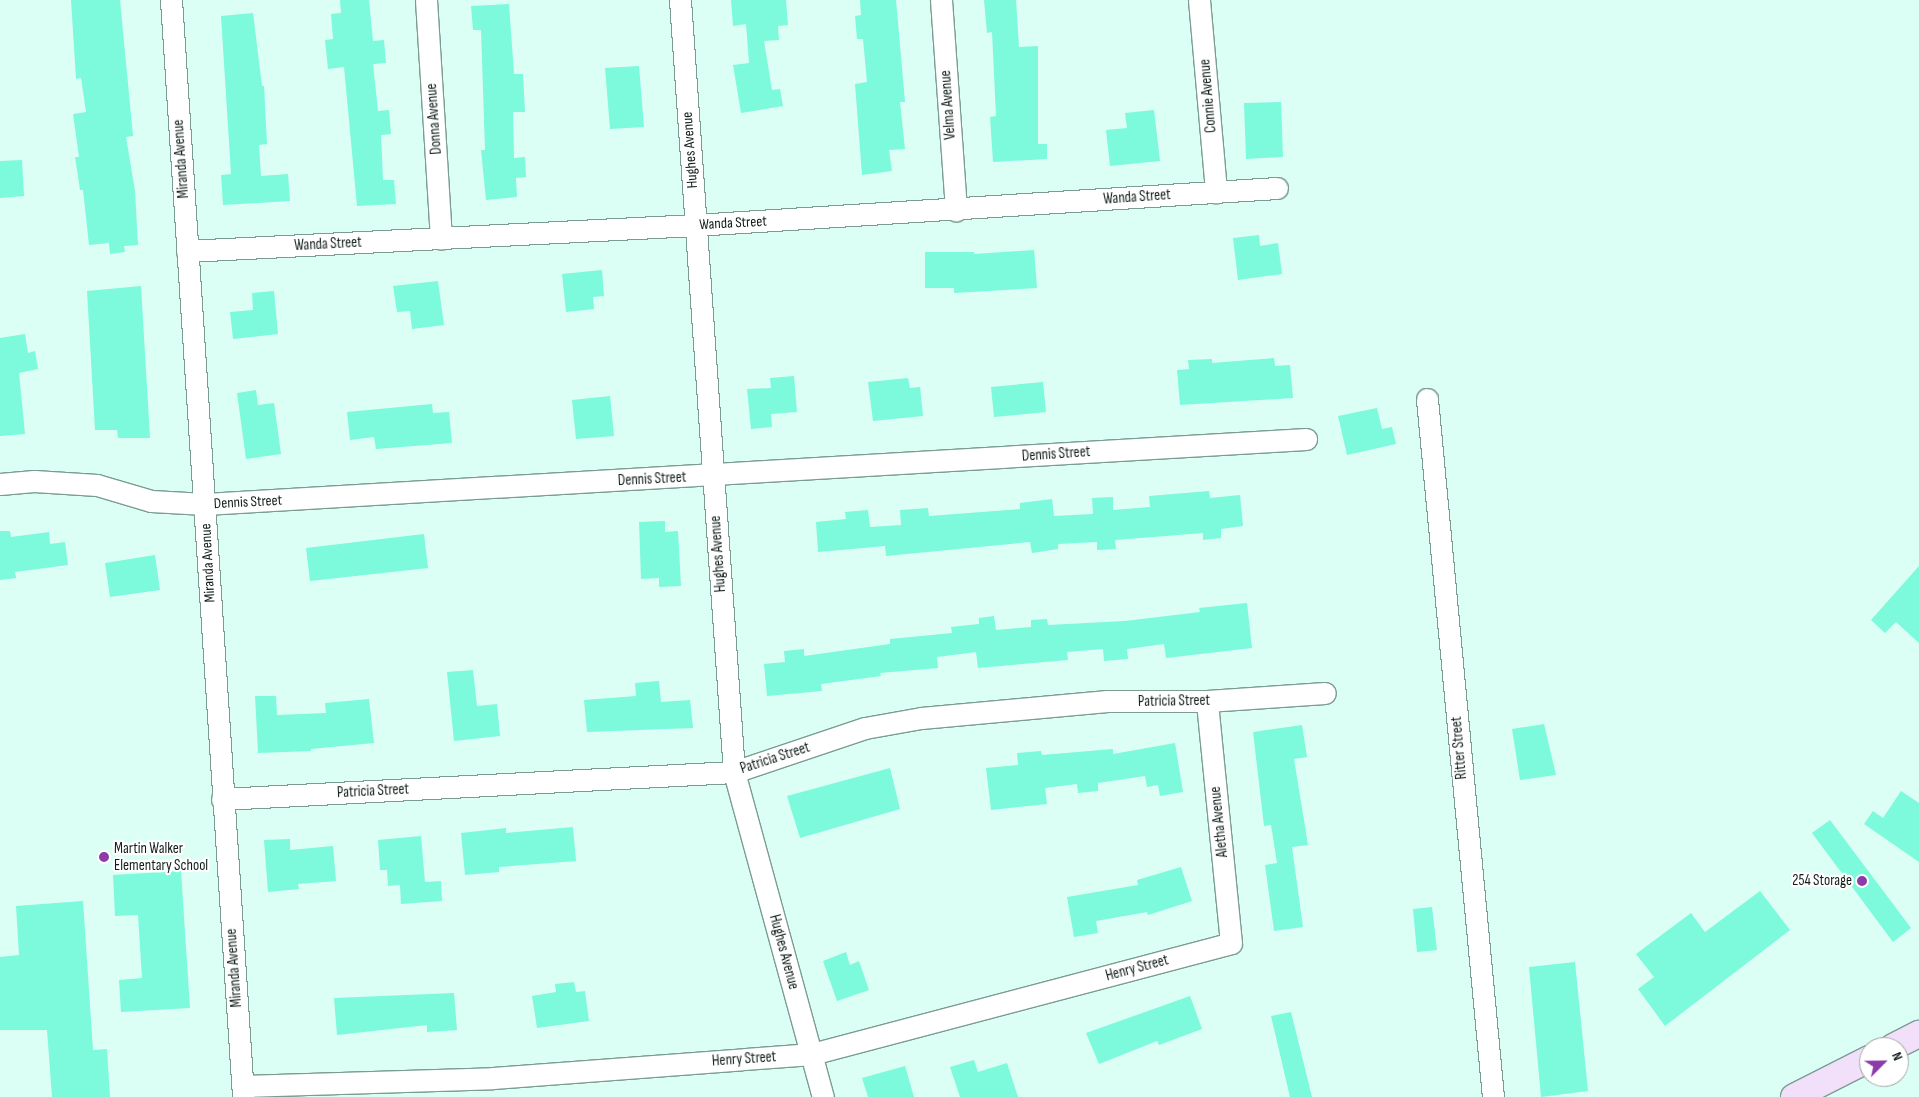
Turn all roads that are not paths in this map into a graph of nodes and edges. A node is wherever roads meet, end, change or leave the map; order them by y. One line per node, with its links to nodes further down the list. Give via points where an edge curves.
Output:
1 (171, 0): 11 (street, Miranda Avenue)
2 (426, 0): 10 (street, Donna Avenue)
3 (680, 0): 9 (street, Hughes Avenue)
4 (941, 0): 8 (street, Velma Avenue)
5 (1199, 0): 7 (street, Connie Avenue)
6 (1277, 188): 7 (street, Wanda Street)
7 (1216, 192): 8 (street, Wanda Street)
8 (956, 210): 9 (street, Wanda Street)
9 (695, 225): 10 (street, Wanda Street); 14 (street, Hughes Avenue)
10 (442, 239): 11 (street, Wanda Street)
11 (187, 251): 16 (street, Miranda Avenue)
12 (1427, 399): 27 (street, Ritter Street)
13 (1306, 439): 14 (street, Dennis Street)
14 (712, 476): 16 (street, Dennis Street); 19 (street, Hughes Avenue)
15 (0, 484): 16 (street, Dennis Street, via 34,481 97,485 151,501)
16 (205, 504): 20 (street, Miranda Avenue)
17 (1325, 693): 18 (street, Patricia Street)
18 (1207, 701): 19 (street, Patricia Street, via 1107,701 921,718 865,728); 21 (street, Aletha Avenue)
19 (734, 772): 20 (street, Patricia Street); 22 (street, Hughes Avenue)
20 (222, 799): 25 (street, Miranda Avenue)
21 (1231, 943): 22 (street, Henry Street)
22 (812, 1054): 24 (street, Henry Street); 26 (street, Hughes Avenue)
23 (1859, 1064): 28 (main road)
24 (494, 1088): 25 (street, Henry Street)
25 (243, 1091)
26 (823, 1097)
27 (1493, 1097)
28 (1794, 1097)

